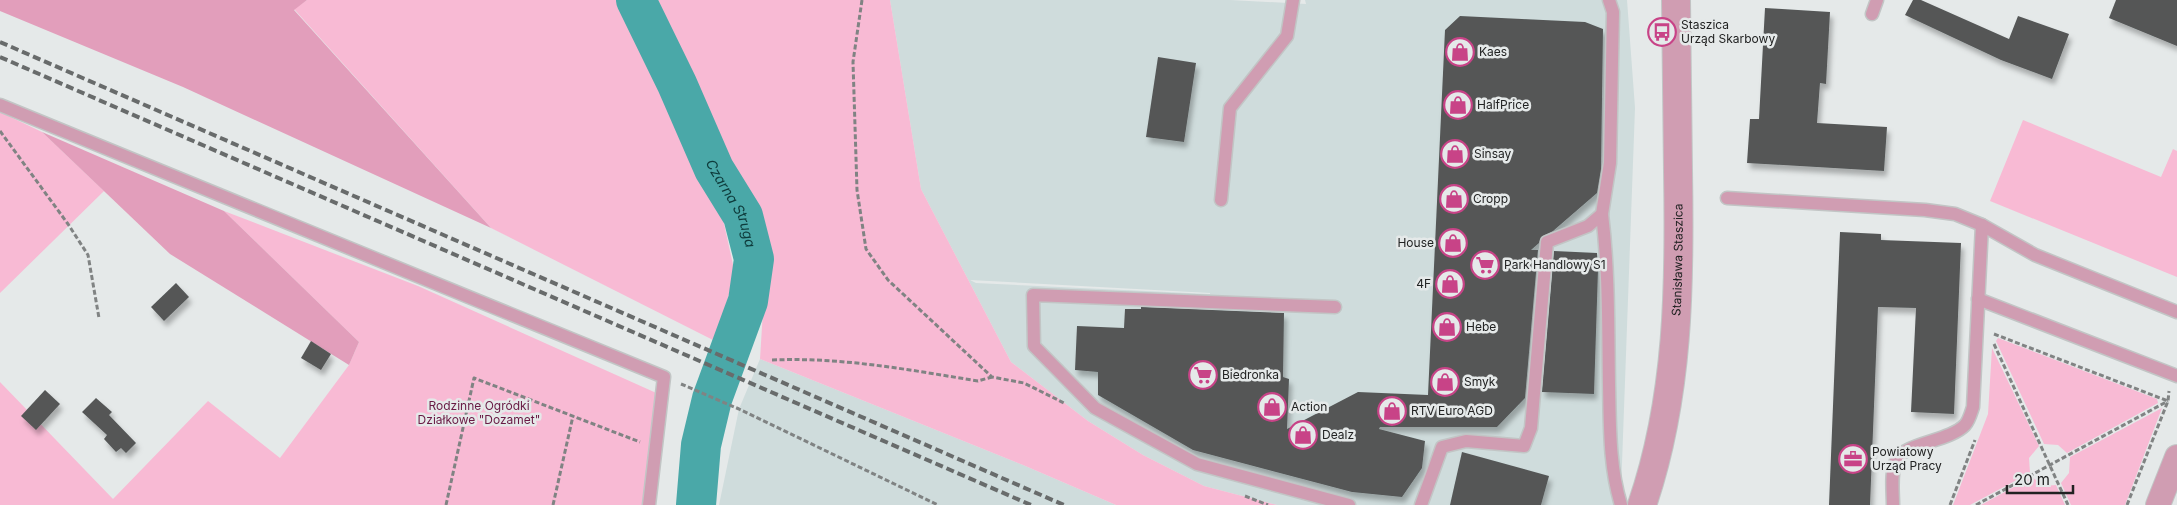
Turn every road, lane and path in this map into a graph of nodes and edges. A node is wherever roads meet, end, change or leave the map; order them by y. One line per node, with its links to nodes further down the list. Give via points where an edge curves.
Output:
1 (862, 0): 19 (path, via 853,62 857,190 866,249 888,280)
2 (1293, 0): 10 (lane, via 1286,36 1230,108)
3 (1610, 0): 11 (lane, via 1610,163)
4 (1877, 0): 6 (lane)
5 (1675, 3): 36 (street, Stanisława Staszica, via 1679,247 1676,329 1667,411)
6 (1872, 14)
7 (0, 104): 24 (lane, via 664,377)
8 (0, 131): 16 (path, via 88,255)
9 (1727, 198): 12 (lane, via 1925,210 1955,214)
10 (1221, 200)
11 (1602, 214): 34 (lane, via 1588,226 1547,242 1531,428 1524,446 1466,441 1442,447); 35 (lane, via 1608,256 1610,443)
12 (1982, 226): 13 (lane); 15 (lane, via 2035,255)
13 (1978, 299): 18 (lane); 37 (lane, via 1973,407 1966,424 1951,435 1907,451 1897,458)
14 (1335, 307): 33 (lane, via 1033,295 1034,346 1095,408 1197,464)
15 (2177, 312)
16 (99, 318)
17 (772, 360): 19 (path, via 804,358 869,363 978,381)
18 (2177, 376)
19 (992, 377): 22 (path, via 1024,384)
20 (694, 390): 31 (path)
21 (2168, 401): 26 (path); 26 (path, via 1989,332); 40 (path)
22 (1068, 404)
23 (573, 416): 24 (path); 28 (path, via 474,378); 29 (path)
24 (656, 448): 30 (lane)
25 (2177, 457): 41 (street)
26 (2050, 465): 38 (path); 39 (path)
27 (1241, 495): 32 (path)
28 (446, 505)
29 (553, 505)
30 (649, 505)
31 (938, 505)
32 (1268, 505)
33 (1348, 505)
34 (1421, 505)
35 (1621, 505)
36 (1642, 505)
37 (1892, 505)
38 (1976, 505)
39 (2068, 505)
40 (2128, 505)
41 (2158, 505)

